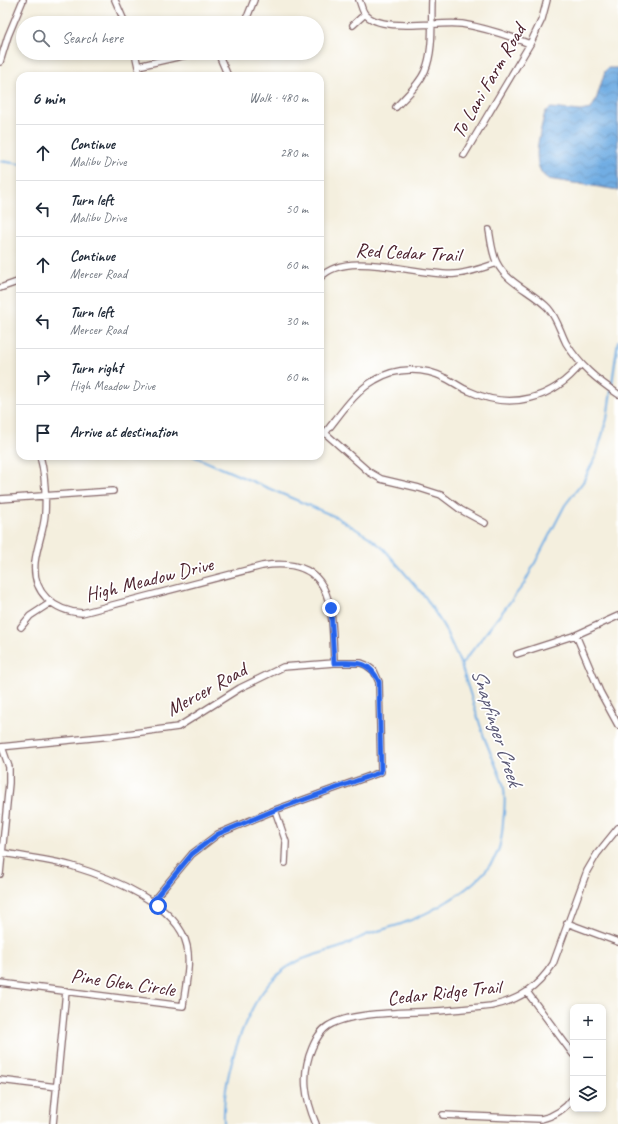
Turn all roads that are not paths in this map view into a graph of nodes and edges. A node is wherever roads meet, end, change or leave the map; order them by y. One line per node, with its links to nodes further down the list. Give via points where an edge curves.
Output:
1 (23, 0): 8 (street)
2 (115, 0): 9 (street)
3 (254, 0): 10 (street)
4 (359, 0): 7 (street)
5 (432, 0): 12 (street)
6 (547, 0): 14 (street, To Lani Farm Road)
7 (365, 14): 12 (street, via 391,25); 13 (street)
8 (16, 16)
9 (122, 16)
10 (247, 16)
11 (16, 17): 18 (street)
12 (431, 24): 14 (street, via 461,24 485,28); 22 (street, via 431,45 426,70)
13 (353, 25)
14 (530, 44): 23 (street, To Lani Farm Road)
15 (137, 60): 19 (street)
16 (164, 60): 19 (street)
17 (221, 60): 21 (street)
18 (0, 62)
19 (138, 66): 20 (street)
20 (139, 72)
21 (226, 72)
22 (396, 107)
23 (464, 155)
24 (489, 230): 25 (street)
25 (497, 263): 26 (street, Red Cedar Trail, via 454,274 351,263 332,268); 29 (street, via 515,283 547,308)
26 (324, 275)
27 (16, 283): 28 (street)
28 (0, 288)
29 (581, 364): 30 (street, via 591,375); 31 (street, via 558,387 529,399 519,400 492,399 424,371 389,373 360,391)
30 (618, 394)
31 (324, 431)
32 (324, 433): 37 (street, via 381,480 441,495)
33 (41, 460): 35 (street)
34 (113, 491): 35 (street)
35 (46, 496): 36 (street); 38 (street, via 35,575 41,591)
36 (0, 499)
37 (485, 523)
38 (50, 603): 40 (street, via 30,616); 43 (street, High Meadow Drive, via 60,609 82,613 281,563 306,570 318,578 326,589 331,608)
39 (618, 616): 41 (street)
40 (21, 627)
41 (576, 635): 42 (street); 44 (street, via 600,692)
42 (517, 654)
43 (334, 663): 45 (street, Mercer Road, via 283,667 240,688 178,727); 46 (street, Mercer Road, via 366,665 374,672 379,682 381,772)
44 (618, 725)
45 (1, 747): 48 (street, via 9,767)
46 (275, 810): 49 (street, via 286,842); 51 (street, via 234,826 206,842 192,854)
47 (618, 828): 52 (street, Cedar Ridge Trail, via 587,871)
48 (3, 853): 50 (street); 51 (street, Pine Glen Circle, via 71,866 116,882)
49 (285, 863)
50 (0, 874)
51 (153, 901): 55 (street, Pine Glen Circle, via 183,934 187,946 188,963 182,1006)
52 (567, 924): 53 (street); 56 (street, Cedar Ridge Trail, via 553,964)
53 (618, 942)
54 (0, 983): 55 (street, Pine Glen Circle)
55 (66, 991): 59 (street)
56 (527, 992): 57 (street); 63 (street, Cedar Ridge Trail, via 510,1002 491,1006 367,1015 329,1025 320,1033 314,1044 305,1072 309,1109)
57 (570, 1050)
58 (0, 1080): 59 (street)
59 (57, 1087): 62 (street)
60 (570, 1101): 61 (street, via 554,1115 541,1119)
61 (444, 1115)
62 (53, 1124)
63 (316, 1124)

